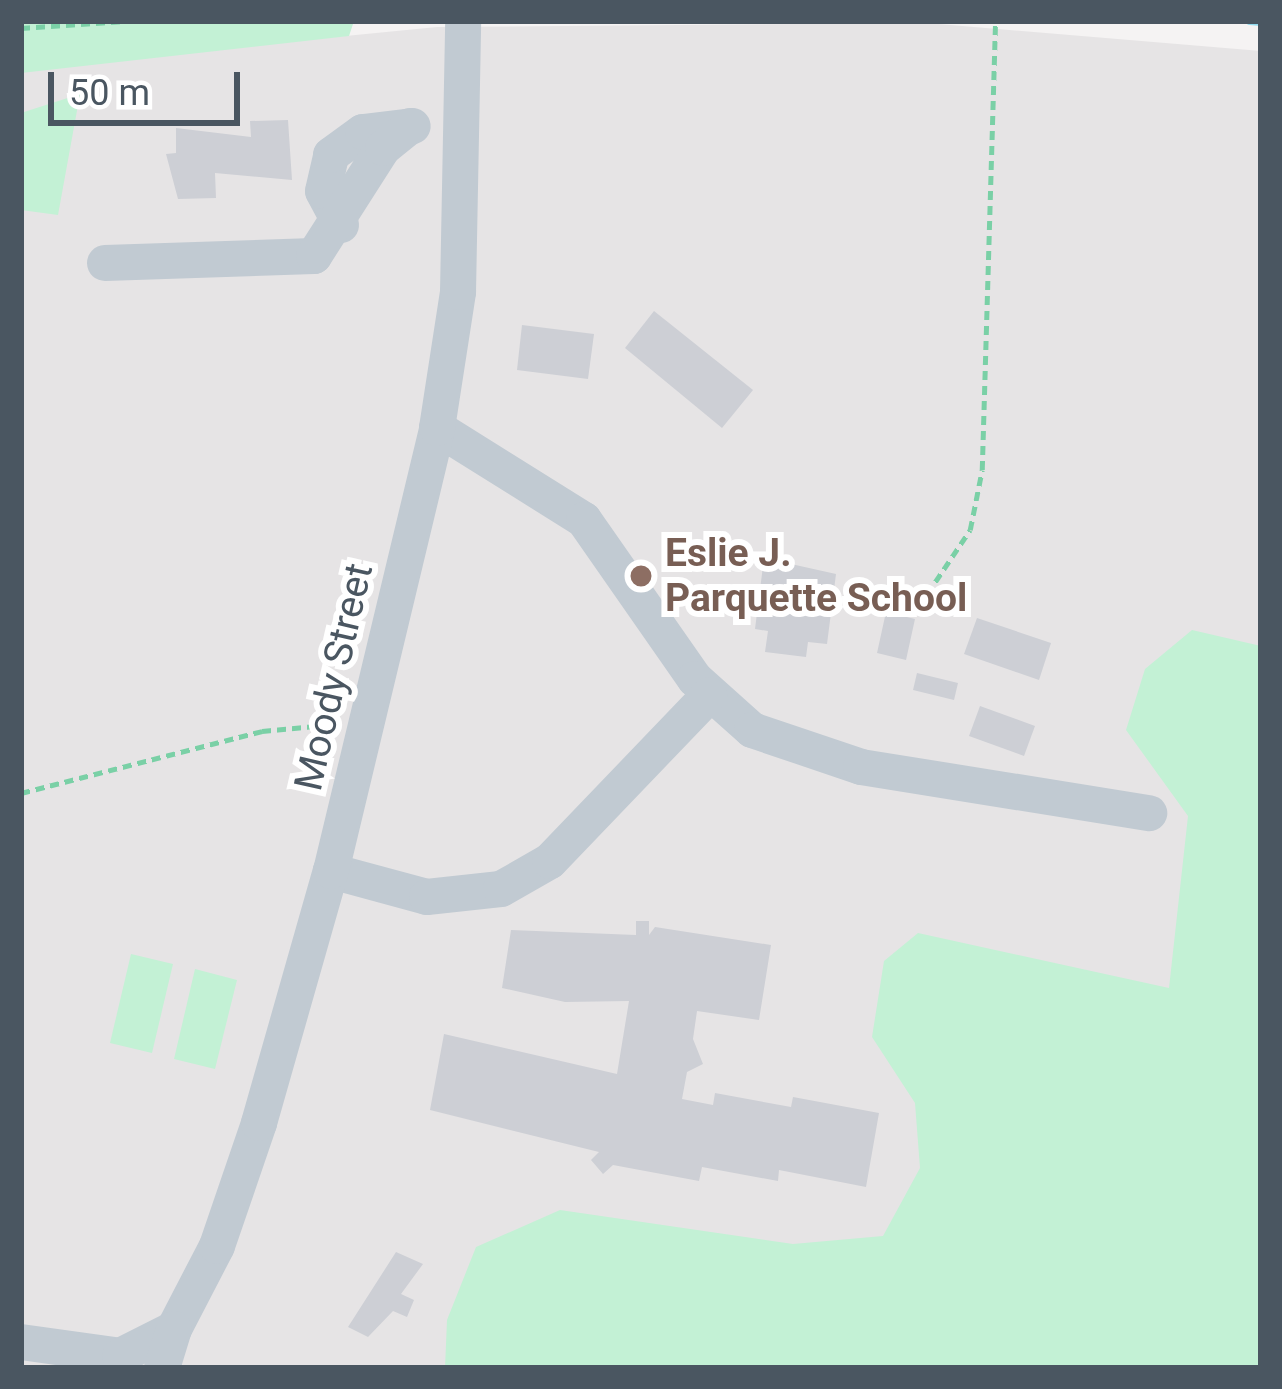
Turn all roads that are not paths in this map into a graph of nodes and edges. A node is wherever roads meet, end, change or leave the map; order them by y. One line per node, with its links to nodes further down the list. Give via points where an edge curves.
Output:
1 (463, 21): 2 (street, Moody Street)
2 (464, 122): 3 (street, via 410,126 383,148 341,225 305,257); 4 (street, Moody Street, via 458,292)
3 (105, 263)
4 (437, 428): 5 (street, via 584,520); 7 (street, Moody Street)
5 (709, 695): 6 (street, via 777,743 861,767); 7 (street, via 550,861 501,889 427,897)
6 (1149, 813)
7 (331, 871): 8 (street, Moody Street, via 232,1202)
8 (174, 1329): 9 (street, via 120,1356); 10 (street, Moody Street)
9 (21, 1342)
10 (162, 1368)

